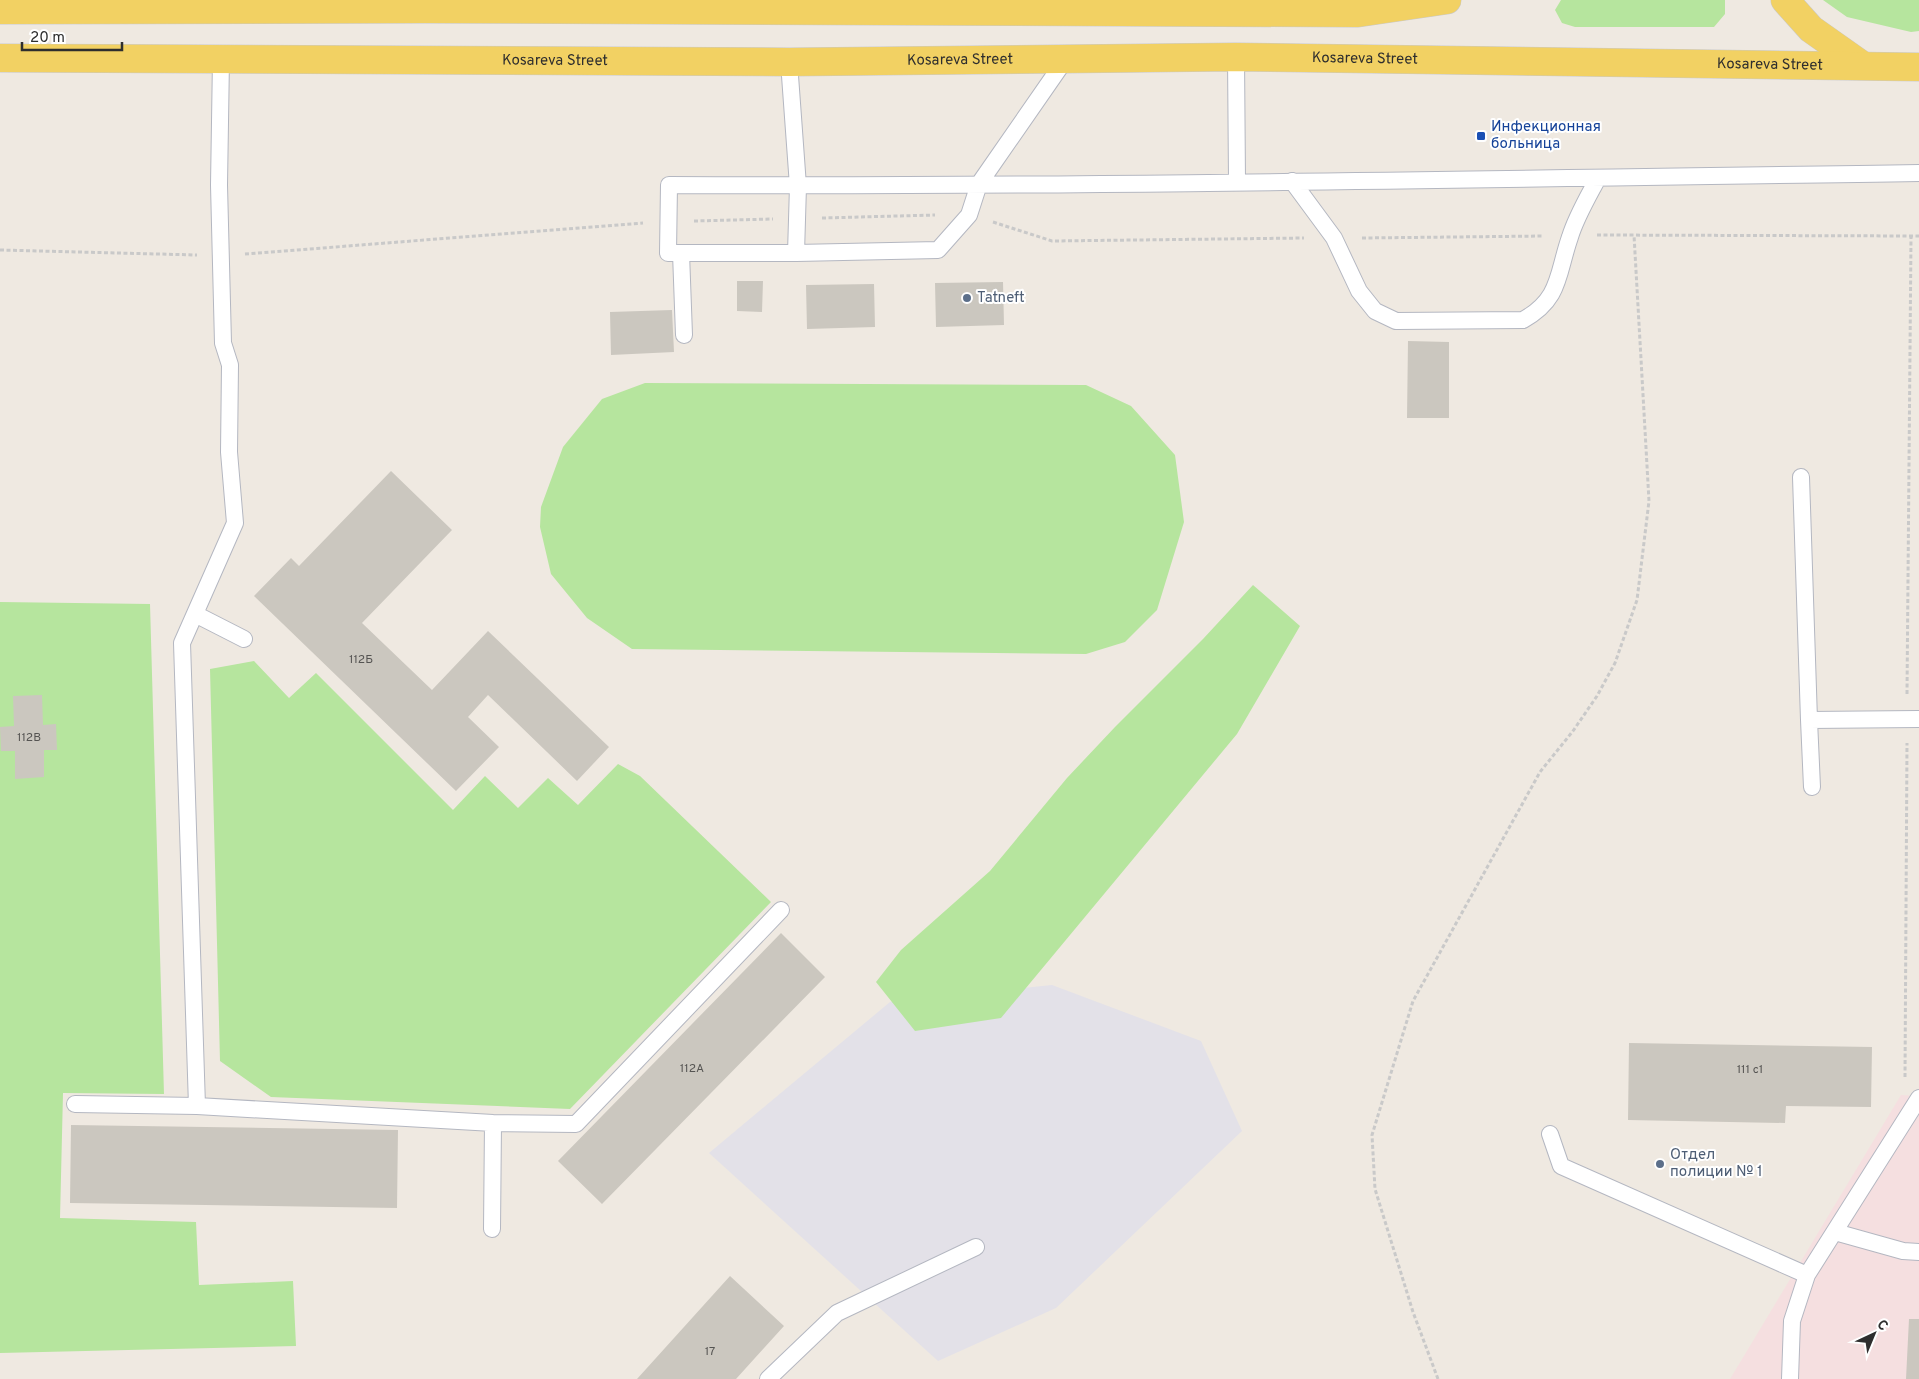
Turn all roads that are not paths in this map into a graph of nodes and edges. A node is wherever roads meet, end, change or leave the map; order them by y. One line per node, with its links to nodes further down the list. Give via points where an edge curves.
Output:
1 (1447, 0): 3 (main road, via 1358,13)
2 (1785, 0): 9 (main road, via 1811,29)
3 (0, 10)
4 (1236, 57): 7 (main road, Kosareva Street); 9 (main road, Kosareva Street); 13 (lane)
5 (0, 58): 6 (main road, Kosareva Street)
6 (221, 59): 8 (main road, Kosareva Street); 21 (lane, via 219,185 223,343 230,365 229,452 235,523)
7 (1065, 60): 8 (main road, Kosareva Street); 15 (lane)
8 (789, 62): 16 (lane)
9 (1862, 66): 10 (main road, Kosareva Street)
10 (1919, 68)
11 (1919, 174): 12 (lane)
12 (1598, 178): 14 (lane); 14 (lane, via 1570,236 1554,292 1539,311 1523,320 1396,321 1376,311 1359,291 1334,238)
13 (1237, 181): 14 (lane); 15 (lane)
14 (1292, 181)
15 (979, 184): 16 (lane); 18 (lane, via 969,215 938,250)
16 (798, 186): 17 (lane, via 669,185 668,253); 18 (lane)
17 (681, 253): 18 (lane); 19 (lane)
18 (796, 253)
19 (684, 335)
20 (1801, 477): 24 (lane)
21 (195, 614): 22 (lane); 29 (lane, via 182,643)
22 (244, 640)
23 (1913, 719): 24 (lane)
24 (1809, 720): 25 (lane)
25 (1812, 787)
26 (781, 910): 30 (lane, via 576,1124)
27 (1919, 1098): 33 (lane)
28 (75, 1104): 29 (lane)
29 (197, 1106): 30 (lane)
30 (493, 1123): 32 (lane)
31 (1550, 1134): 36 (lane, via 1561,1166)
32 (492, 1229)
33 (1835, 1232): 35 (lane, via 1903,1251); 36 (lane)
34 (976, 1247): 37 (lane, via 837,1313)
35 (1919, 1252)
36 (1807, 1274): 38 (lane, via 1792,1321)
37 (768, 1379)
38 (1790, 1379)

